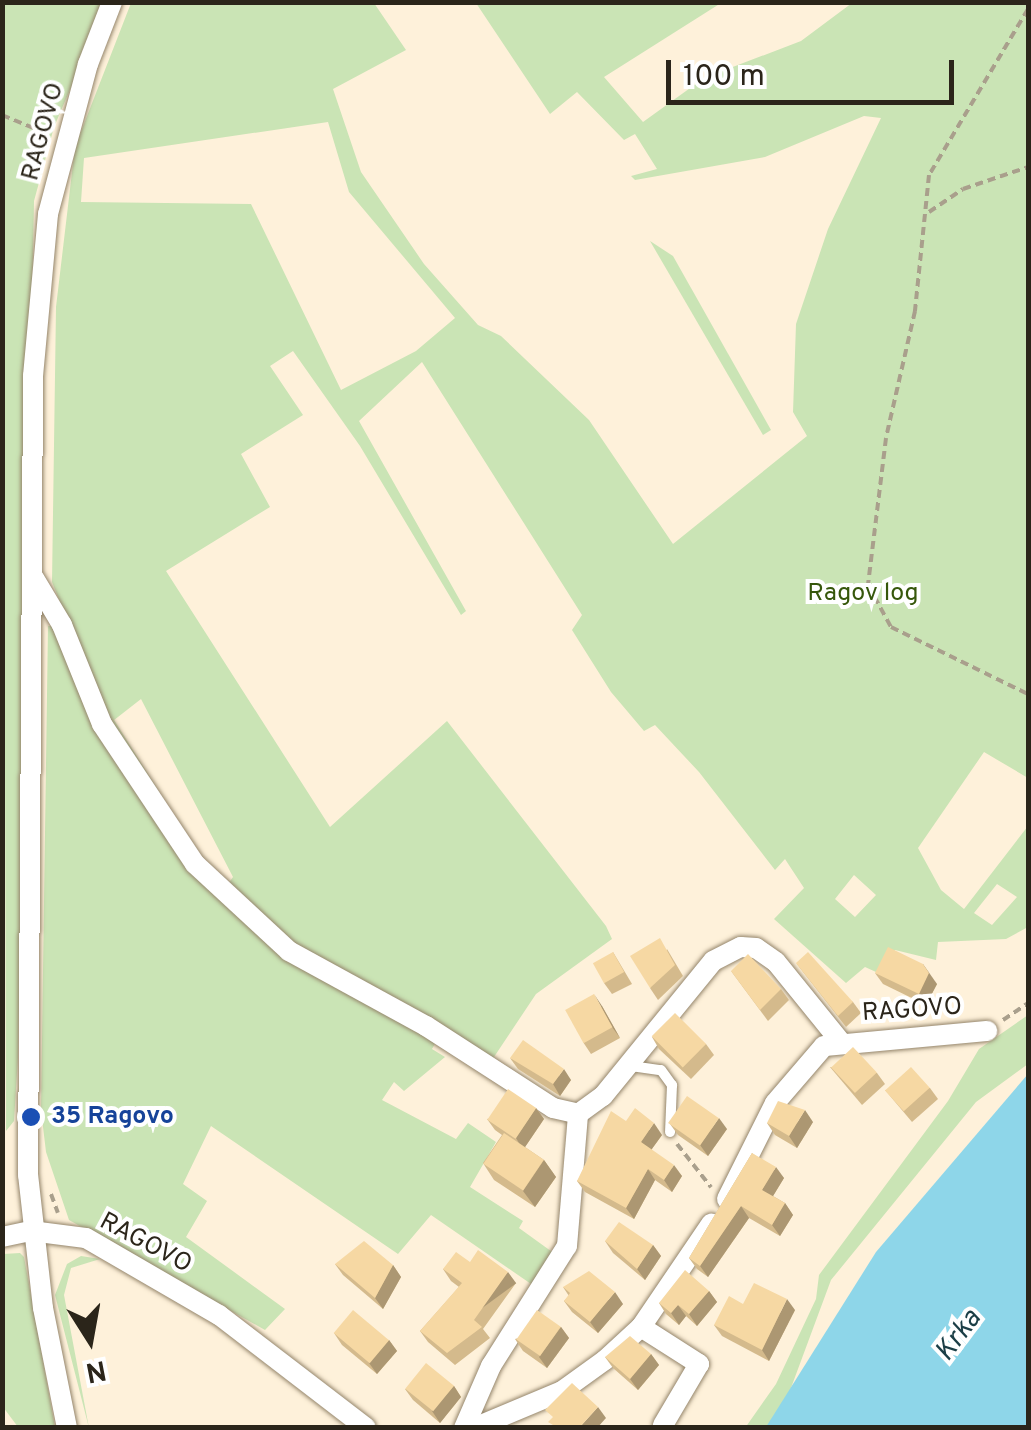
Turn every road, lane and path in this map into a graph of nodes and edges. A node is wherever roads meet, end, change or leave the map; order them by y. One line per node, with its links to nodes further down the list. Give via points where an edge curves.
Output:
1 (112, 2): 4 (street, RAGOVO)
2 (1028, 9): 6 (path, via 930,175)
3 (2, 116): 4 (path)
4 (67, 139): 7 (street, RAGOVO, via 48,214 33,376)
5 (1028, 167): 6 (path, via 963,189)
6 (927, 213): 8 (path, via 915,311 886,438 868,585 890,627)
7 (34, 578): 13 (street, via 62,625 102,724 195,864 289,951 426,1026 553,1108); 16 (street, RAGOVO, via 26,1096)
8 (1028, 694)
9 (1028, 1003): 10 (path)
10 (987, 1031): 11 (street, RAGOVO)
11 (840, 1041): 12 (street, RAGOVO, via 776,962 741,947 713,961); 15 (street, RAGOVO, via 804,1062 775,1103)
12 (631, 1066): 13 (street, RAGOVO); 14 (lane, via 661,1070 672,1086)
13 (578, 1114): 22 (street, via 568,1246 491,1366)
14 (670, 1132): 15 (path, via 697,1176)
15 (726, 1200): 18 (street, RAGOVO)
16 (31, 1231): 17 (street); 20 (street); 21 (street, RAGOVO, via 86,1238 185,1294 266,1347)
17 (2, 1237)
18 (641, 1327): 19 (street, via 699,1364); 23 (street, RAGOVO, via 562,1391)
19 (663, 1426)
20 (68, 1428)
21 (366, 1428)
22 (464, 1428)
23 (474, 1428)

